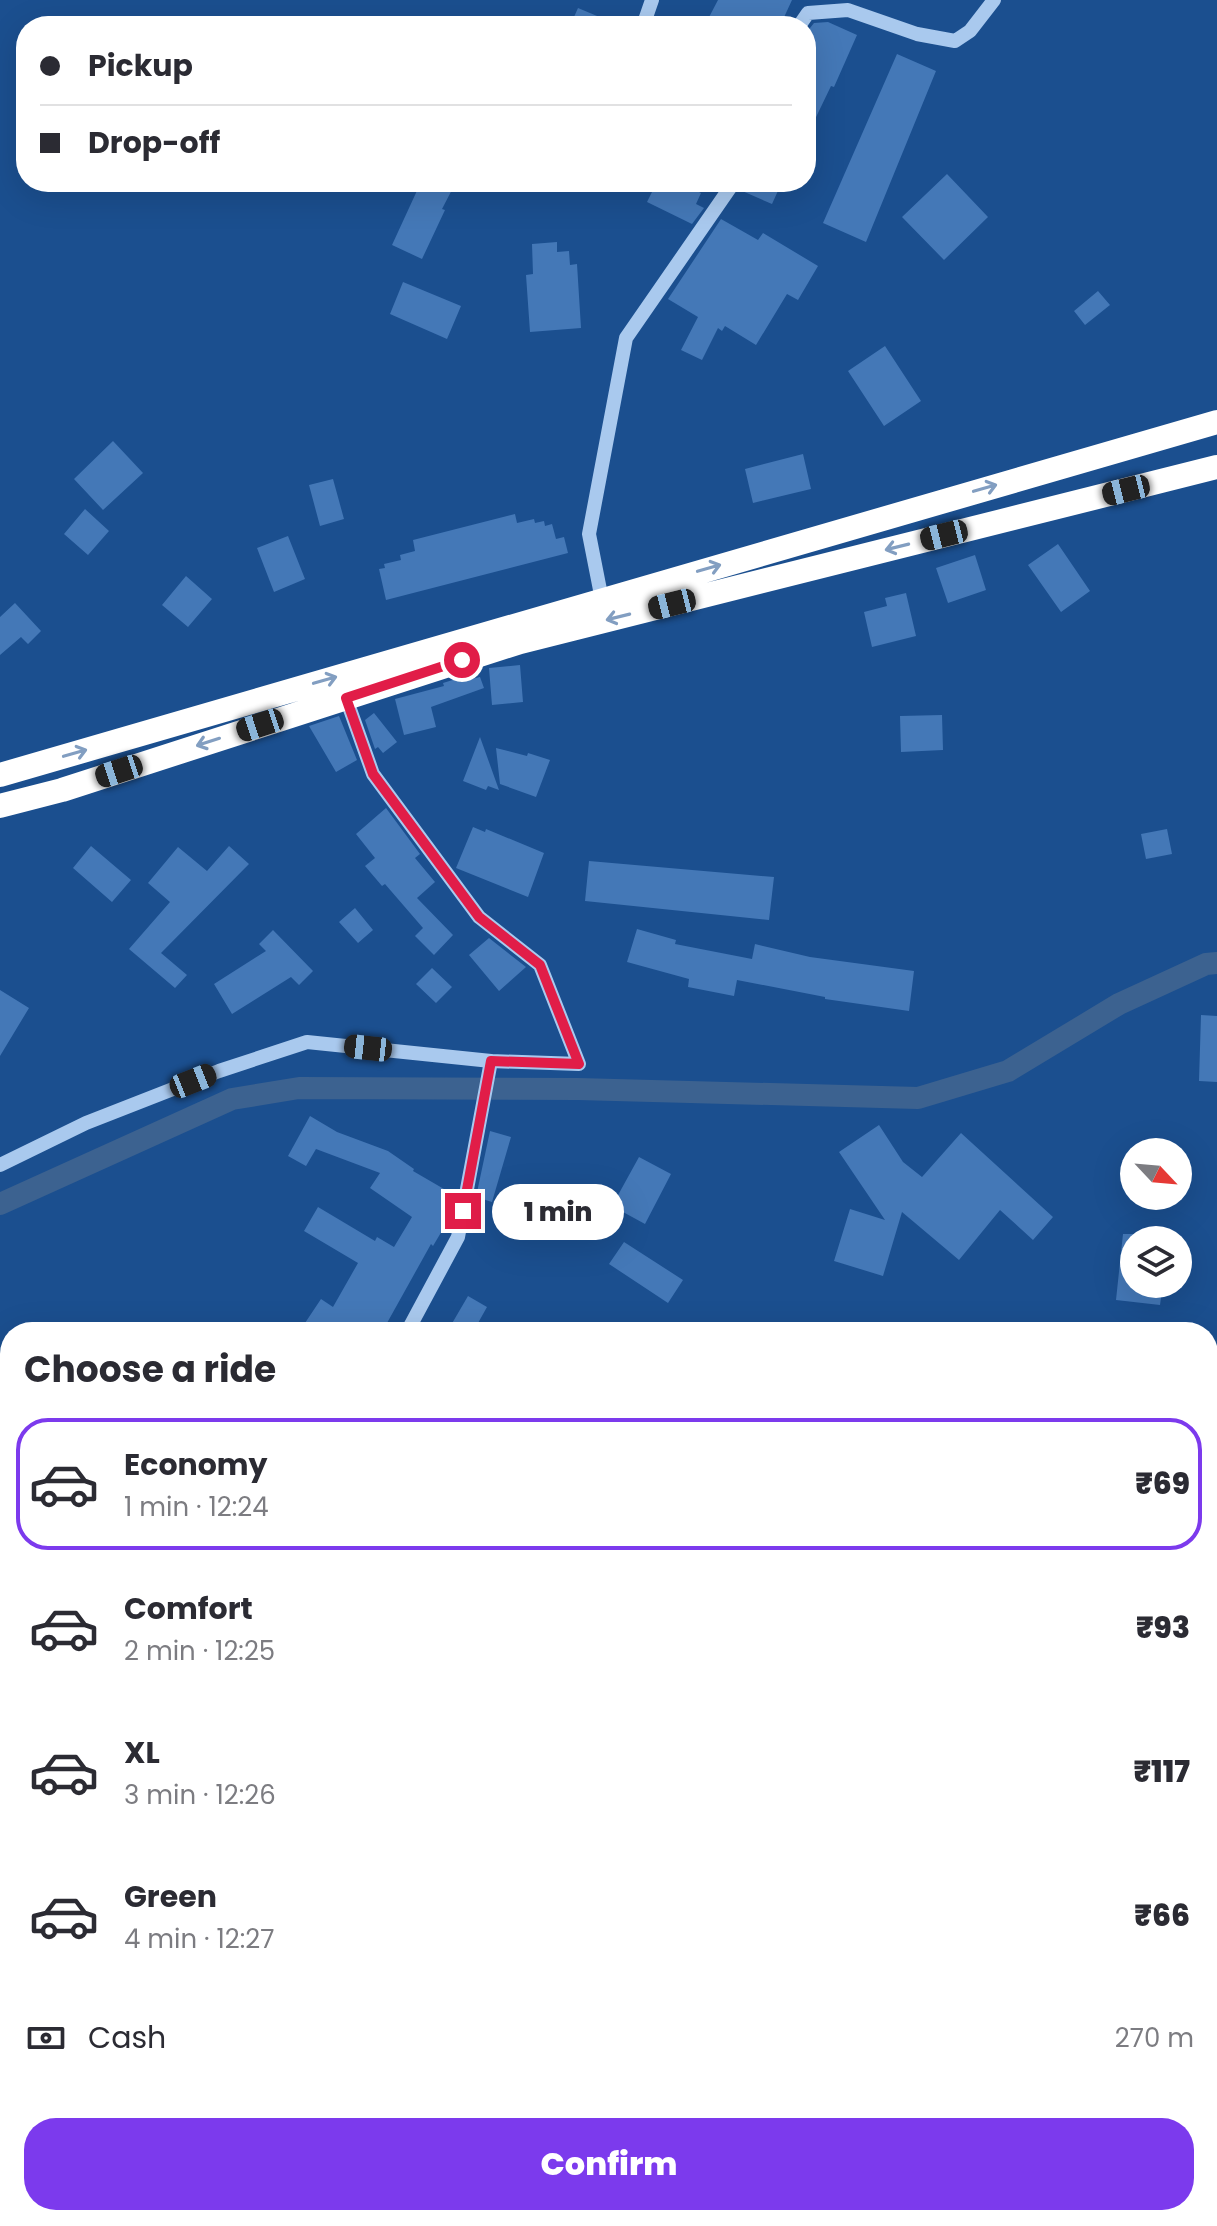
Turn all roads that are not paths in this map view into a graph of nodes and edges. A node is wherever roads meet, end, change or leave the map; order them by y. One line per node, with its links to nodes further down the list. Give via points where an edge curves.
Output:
1 (994, 0): 2 (street, via 955,41 848,10)
2 (806, 16)
3 (727, 192): 6 (street, via 626,338 589,534)
4 (1217, 422): 6 (highway, one-way to 4)
5 (1217, 467): 7 (highway, one-way to 7, via 520,642)
6 (602, 600): 8 (highway, one-way to 6)
7 (346, 698): 9 (highway, one-way to 9); 10 (street, via 373,774 479,917 540,965 579,1064)
8 (0, 775)
9 (0, 806)
10 (491, 1062): 11 (street, via 307,1042 86,1123); 12 (street, via 458,1237)
11 (0, 1165)
12 (412, 1322)

